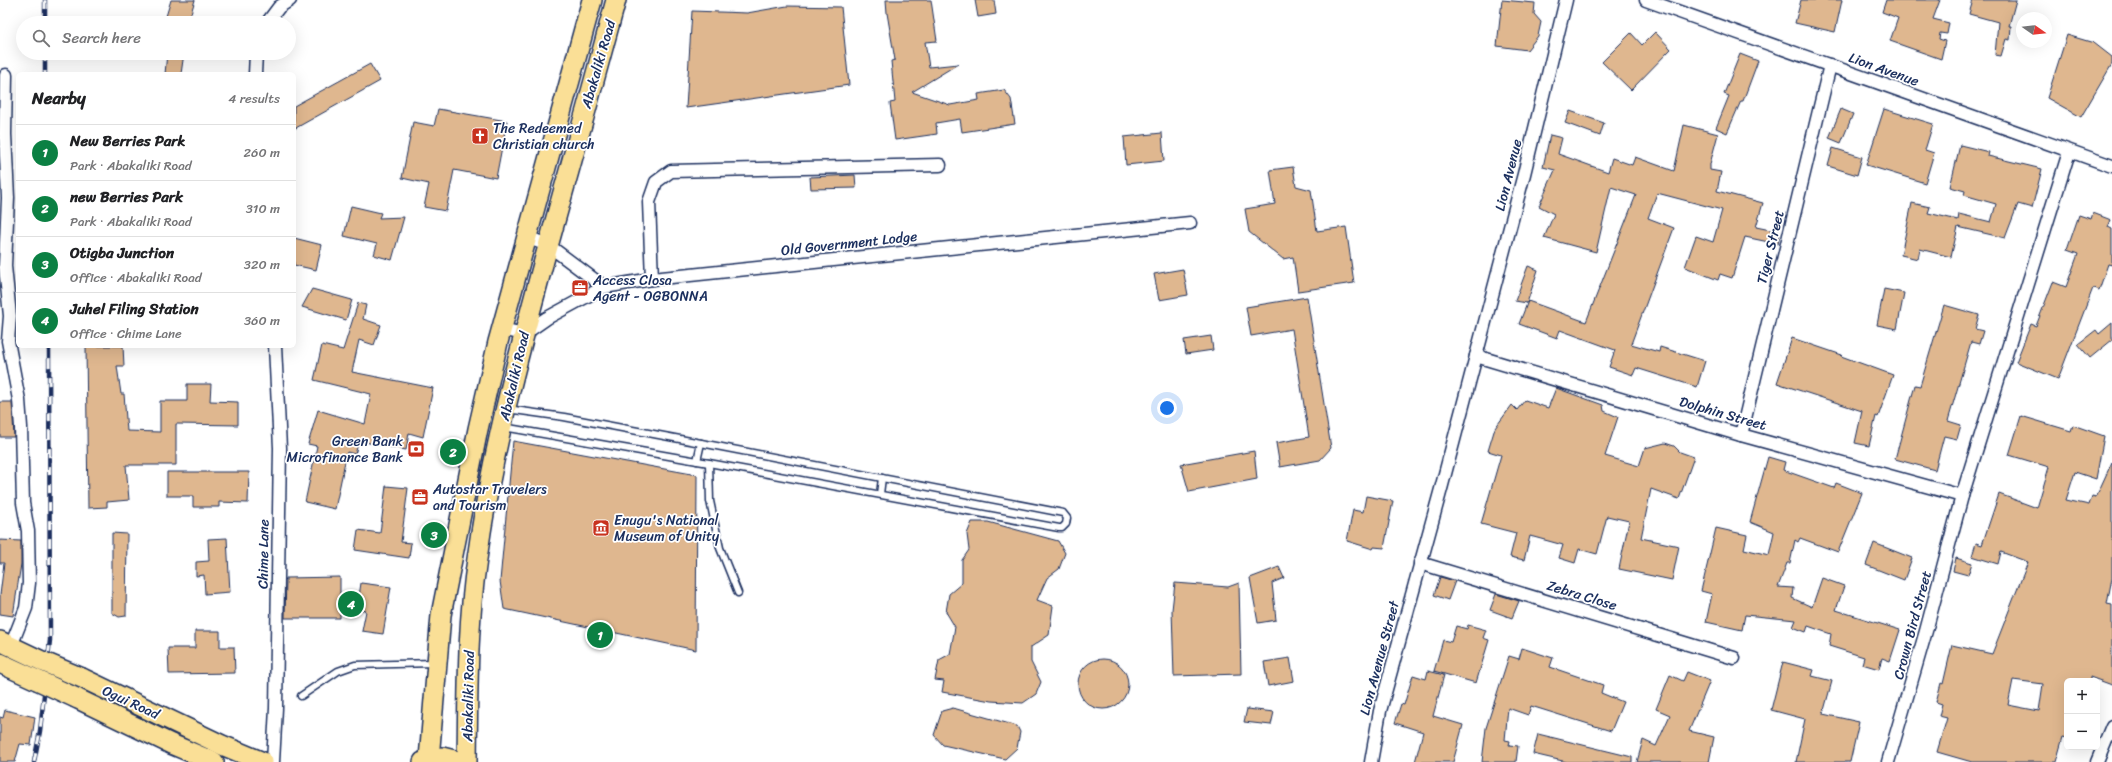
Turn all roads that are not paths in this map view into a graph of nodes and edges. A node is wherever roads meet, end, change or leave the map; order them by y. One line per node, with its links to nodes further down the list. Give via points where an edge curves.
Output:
1 (290, 0): 6 (street, via 278,8)
2 (592, 0): 15 (main road, Abakaliki Road)
3 (616, 0): 16 (main road, Abakaliki Road)
4 (1566, 0): 22 (street, Lion Avenue)
5 (1646, 0): 8 (street, Lion Avenue)
6 (272, 16)
7 (256, 60): 9 (street)
8 (1830, 65): 11 (street, Lion Avenue); 24 (street, Tiger Street)
9 (255, 72)
10 (6, 75): 35 (street, via 8,198 5,266 10,316 8,341 21,427 29,583 26,608)
11 (2069, 152): 13 (street, Lion Avenue); 30 (street, Crown Bird Street)
12 (940, 165): 17 (street, via 671,171 656,182 649,202)
13 (2112, 166)
14 (1190, 223): 17 (street, Old Government Lodge)
15 (526, 237): 16 (street); 19 (main road, Abakaliki Road)
16 (548, 245): 18 (street); 20 (main road, Abakaliki Road)
17 (652, 279): 18 (street, Old Government Lodge)
18 (604, 287): 20 (street, Old Government Lodge, via 547,318)
19 (502, 329): 20 (street); 31 (main road, Abakaliki Road)
20 (524, 334): 23 (main road, Abakaliki Road)
21 (275, 348): 45 (street, Chime Lane, via 280,448)
22 (1476, 356): 24 (street, Dolphin Street); 33 (street, Lion Avenue)
23 (504, 418): 25 (lane, via 564,417); 26 (lane); 32 (main road, Abakaliki Road)
24 (1741, 435): 30 (street, Dolphin Street)
25 (701, 443): 26 (lane); 28 (lane)
26 (697, 460): 27 (lane)
27 (709, 463): 29 (lane); 34 (lane, via 710,501 720,548)
28 (882, 478): 29 (lane); 29 (lane, via 1063,513 1067,520 1065,526 1059,528)
29 (880, 494)
30 (1962, 496): 49 (street, Crown Bird Street)
31 (453, 551): 32 (main road); 38 (main road, Abakaliki Road, via 441,615)
32 (477, 558): 47 (main road, Abakaliki Road, via 468,647)
33 (1420, 563): 36 (street, Zebra Close); 48 (street, Lion Avenue Street, via 1380,711)
34 (738, 593)
35 (5, 644): 44 (main road, Ogui Road, bridge)
36 (1734, 658)
37 (0, 663): 43 (main road, Ogui Road, bridge)
38 (437, 663): 39 (lane, via 356,665 338,671); 42 (main road, Abakaliki Road)
39 (301, 696)
40 (2112, 726): 41 (street)
41 (2103, 757)
42 (426, 761): 46 (main road, via 442,758)
43 (214, 762)
44 (263, 762)
45 (273, 762)
46 (462, 762)
47 (467, 762)
48 (1371, 762)
49 (1888, 762)

